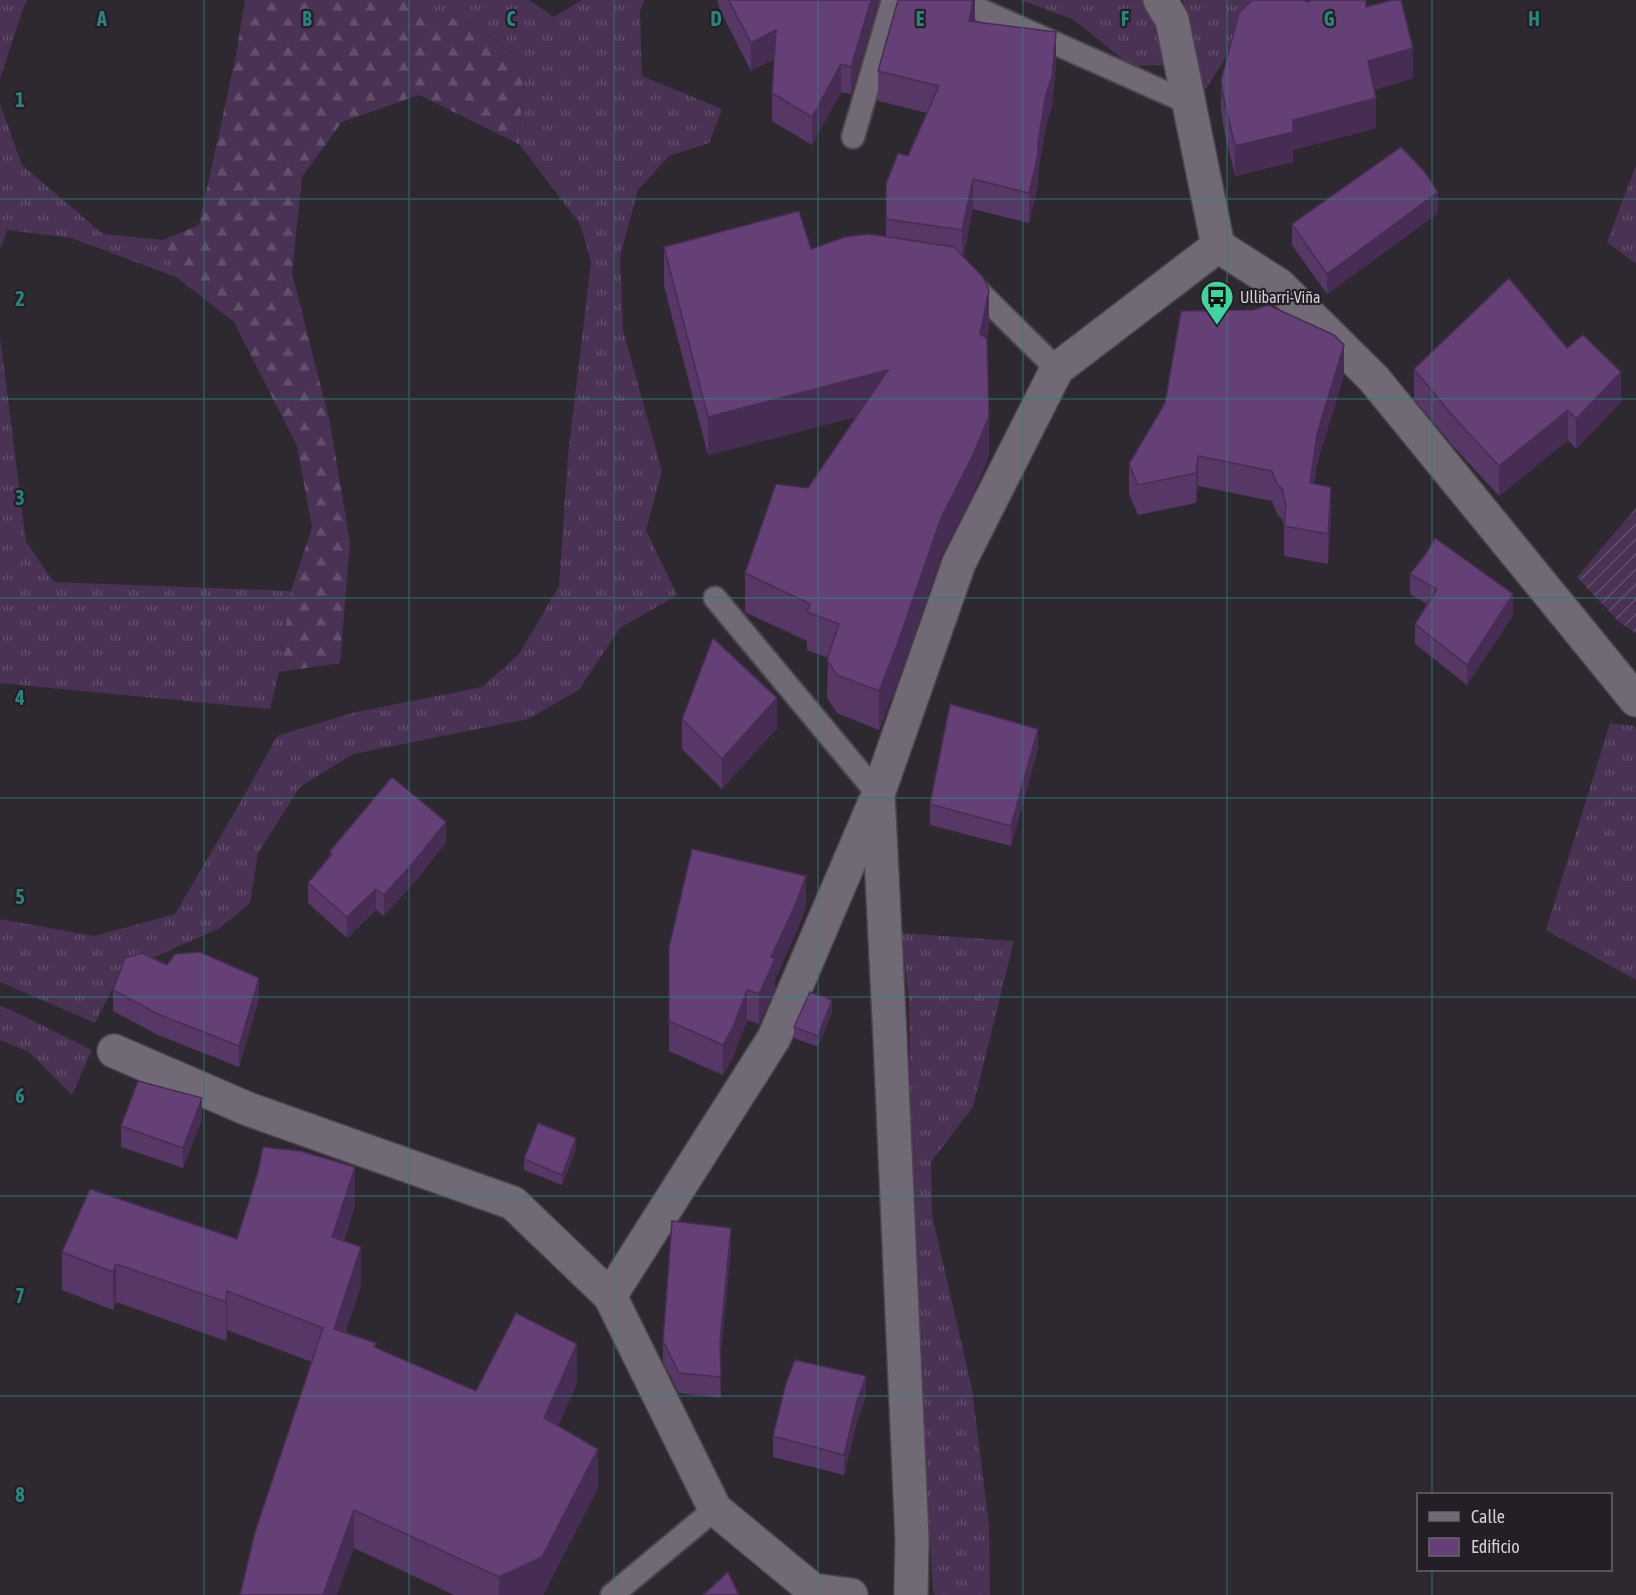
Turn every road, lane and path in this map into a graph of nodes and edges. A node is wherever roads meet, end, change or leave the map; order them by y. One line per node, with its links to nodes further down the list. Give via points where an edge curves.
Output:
1 (893, 0): 5 (lane)
2 (958, 0): 4 (lane)
3 (1160, 0): 4 (street, via 1172,20)
4 (1189, 103): 6 (street)
5 (854, 137)
6 (1218, 246): 8 (street); 10 (street, via 1279,285 1374,379)
7 (949, 271): 8 (lane, via 960,273)
8 (1057, 369): 11 (street, via 959,563)
9 (715, 598): 11 (lane)
10 (1636, 699)
11 (878, 795): 13 (street, via 774,1038); 17 (street, via 912,1539)
12 (114, 1051): 13 (street, via 248,1109 513,1203)
13 (610, 1296): 14 (street)
14 (715, 1509): 15 (lane); 16 (street, via 813,1590)
15 (612, 1595)
16 (851, 1595)
17 (911, 1595)

